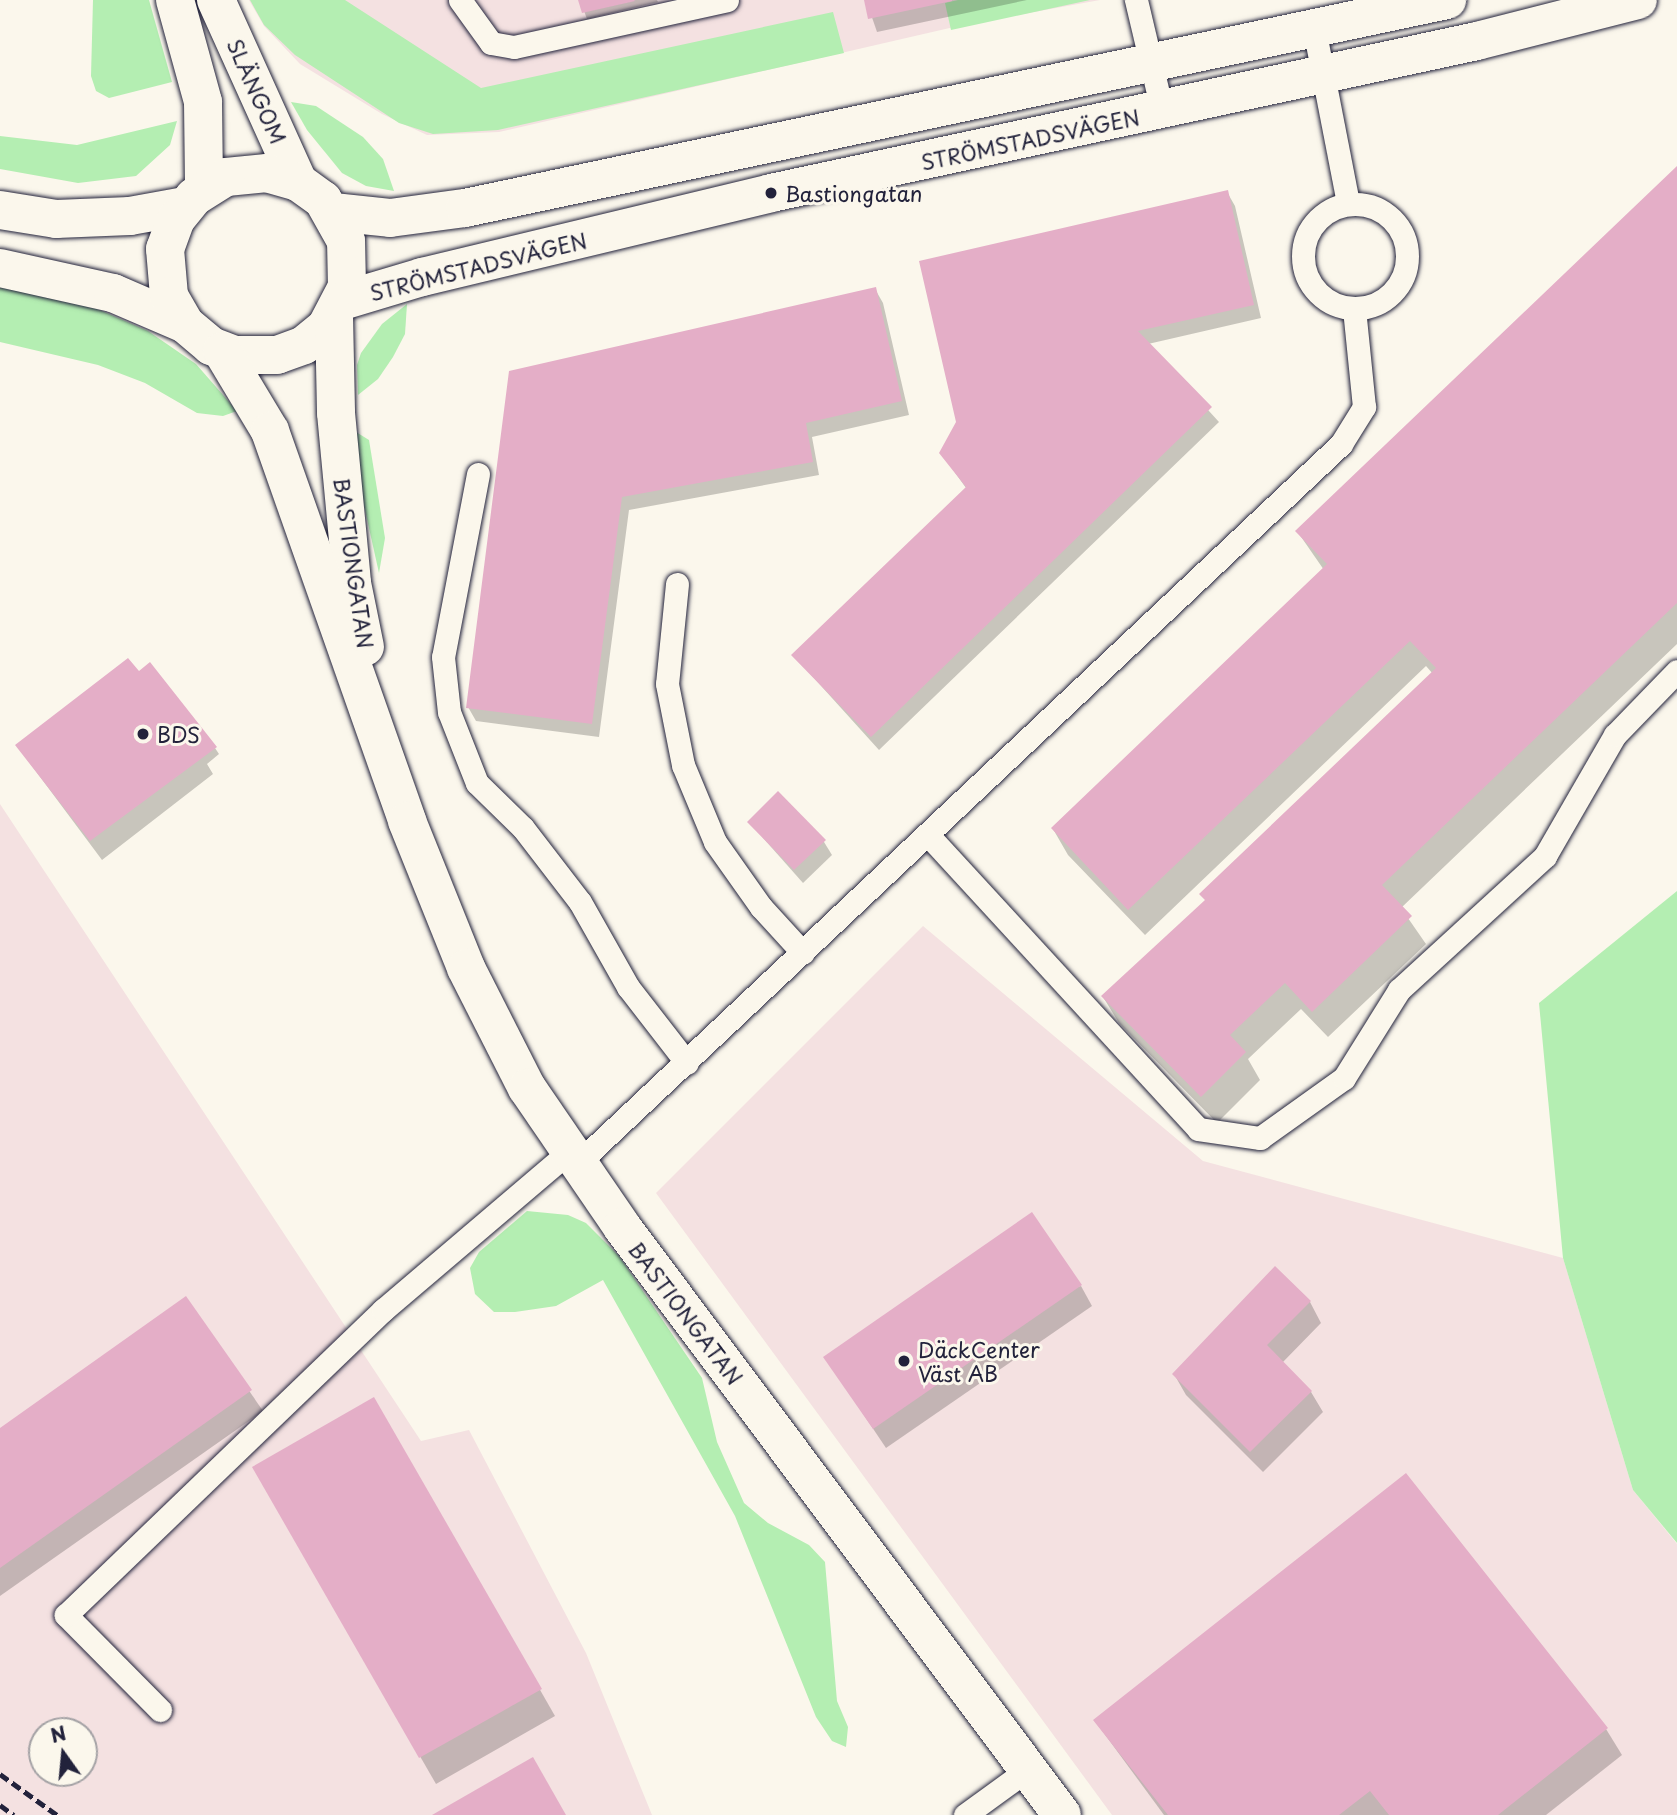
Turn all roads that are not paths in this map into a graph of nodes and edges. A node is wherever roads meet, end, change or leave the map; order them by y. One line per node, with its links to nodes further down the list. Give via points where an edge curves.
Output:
1 (175, 0): 13 (main road, via 203,103)
2 (216, 0): 12 (main road, SLÄNGOM)
3 (460, 0): 4 (lane, via 491,43 514,47)
4 (727, 0)
5 (1136, 0): 9 (lane)
6 (1447, 0): 8 (main road)
7 (1638, 0): 10 (main road, STRÖMSTADSVÄGEN)
8 (1314, 27): 9 (main road); 10 (lane)
9 (1151, 62): 11 (lane); 16 (main road, via 465,208 390,218)
10 (1323, 75): 11 (main road, STRÖMSTADSVÄGEN); 14 (lane)
11 (1162, 110): 18 (main road, STRÖMSTADSVÄGEN, via 771,193 422,277)
12 (298, 182): 13 (main road, via 251,172); 16 (main road)
13 (195, 197): 15 (main road, via 130,216 56,219); 20 (main road, via 169,233 164,265 169,296)
14 (1348, 203): 19 (lane, via 1318,218 1307,233 1303,258 1310,283 1322,297); 19 (lane, via 1381,210 1395,221 1408,253 1406,270 1387,298)
15 (0, 210)
16 (333, 212): 18 (main road, via 349,257)
17 (0, 268): 20 (main road, via 113,293)
18 (338, 309): 21 (main road, via 315,337 291,351 256,357); 25 (main road, BASTIONGATAN, via 336,413 352,583)
19 (1354, 309): 26 (lane, via 1364,407 1341,444)
20 (185, 324): 21 (main road)
21 (222, 351): 25 (main road, BASTIONGATAN, via 270,430)
22 (478, 474): 28 (lane, via 443,657 449,712 477,783 523,828 580,902 628,987)
23 (677, 584): 27 (lane, via 667,684 683,765 715,842 761,907)
24 (1677, 671): 26 (lane, via 1615,734 1545,856 1399,990 1344,1078 1260,1138 1198,1129)
25 (389, 766): 29 (main road, BASTIONGATAN, via 466,968 527,1088)
26 (928, 835): 27 (lane)
27 (803, 953): 28 (lane)
28 (687, 1063): 29 (lane)
29 (573, 1158): 30 (lane, via 383,1310 66,1615); 31 (main road, BASTIONGATAN)
30 (160, 1710)
31 (1027, 1770): 32 (lane); 33 (main road, BASTIONGATAN)
32 (965, 1815)
33 (1062, 1815)

